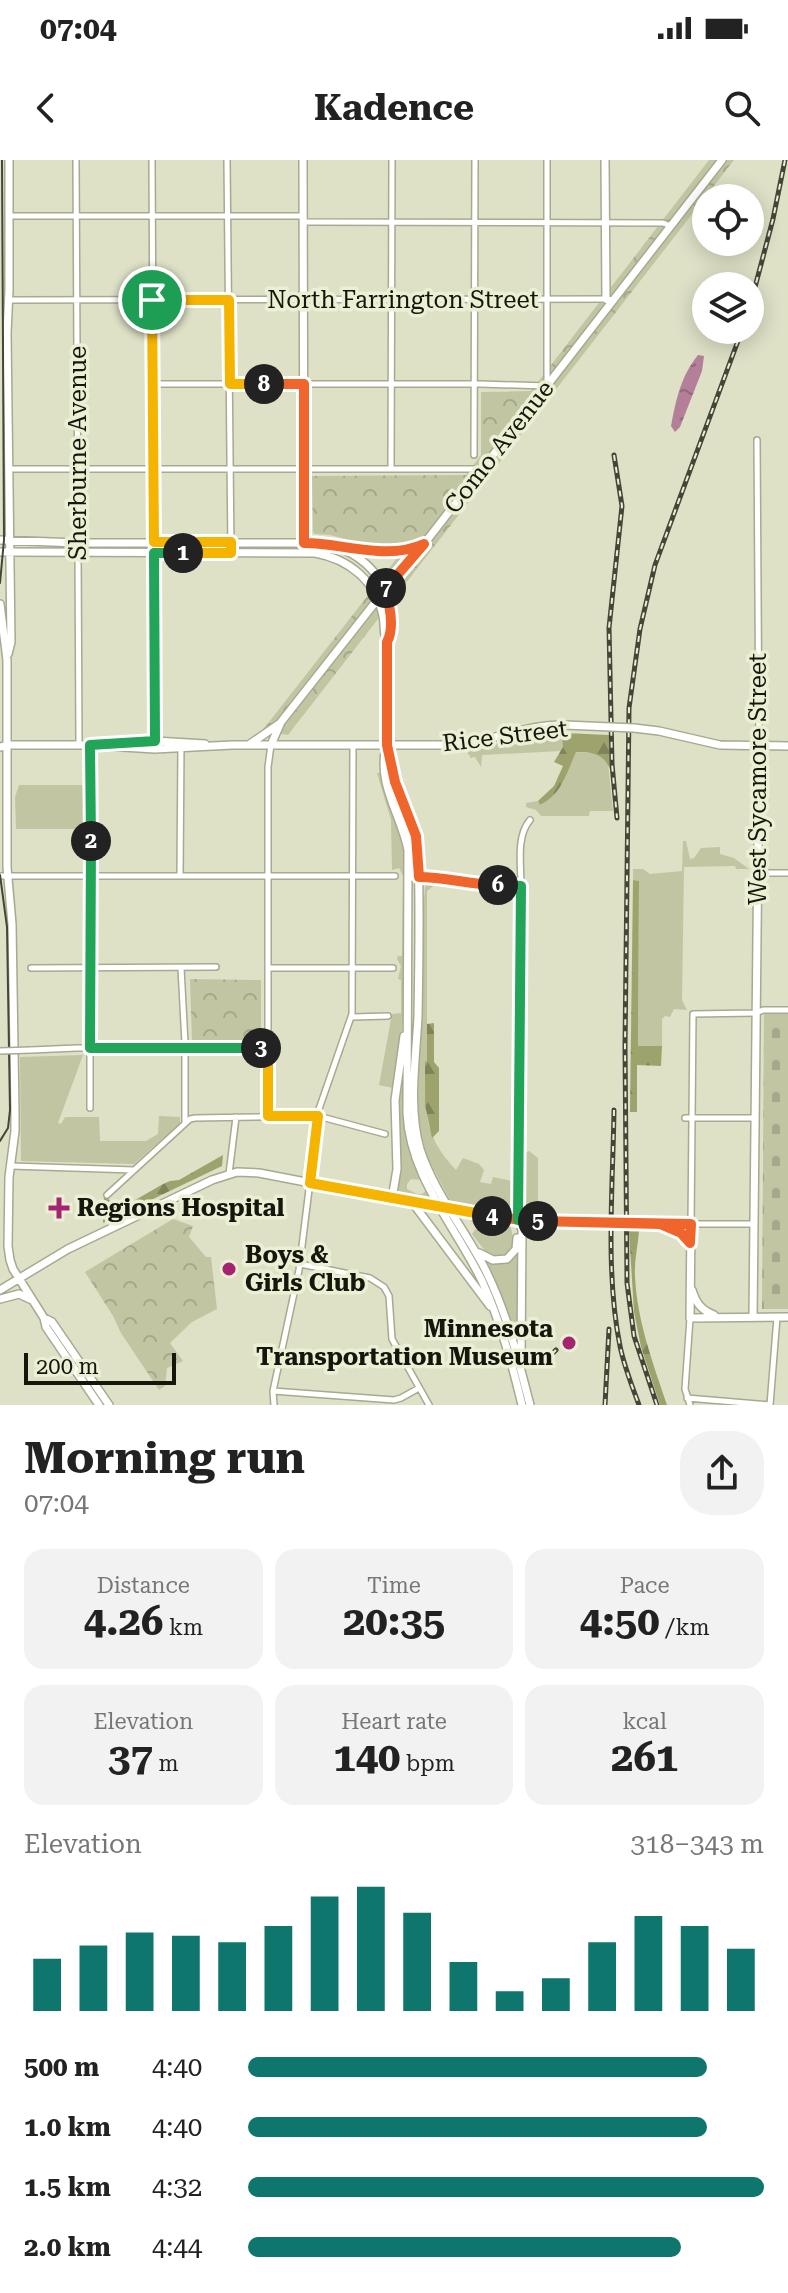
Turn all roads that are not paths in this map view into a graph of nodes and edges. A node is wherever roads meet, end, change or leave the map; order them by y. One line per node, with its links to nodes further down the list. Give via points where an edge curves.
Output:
1 (9, 160): 13 (main road)
2 (76, 160): 14 (street, Sherburne Avenue)
3 (152, 160): 11 (street)
4 (227, 160): 12 (street)
5 (303, 160): 15 (main road)
6 (392, 160): 16 (street)
7 (475, 160): 17 (street)
8 (547, 160): 18 (street)
9 (605, 160): 19 (main road)
10 (722, 160): 20 (main road, Como Avenue)
11 (152, 215): 12 (street); 14 (street); 23 (street)
12 (228, 215): 15 (street); 24 (street)
13 (9, 216): 14 (street); 21 (main road)
14 (76, 216): 22 (street, Sherburne Avenue)
15 (302, 219): 16 (street); 25 (main road)
16 (392, 222): 17 (street); 26 (street)
17 (475, 222): 18 (street); 27 (street)
18 (546, 222): 19 (street); 28 (street)
19 (605, 222): 20 (street); 29 (main road)
20 (671, 226): 29 (main road, Como Avenue)
21 (9, 300): 22 (street, North Farrington Street); 39 (main road)
22 (77, 300): 23 (street, North Farrington Street); 40 (street, Sherburne Avenue)
23 (152, 300): 24 (street, North Farrington Street); 30 (street)
24 (229, 300): 25 (street, North Farrington Street); 31 (street)
25 (303, 300): 26 (street, North Farrington Street); 32 (main road)
26 (391, 300): 27 (street, North Farrington Street); 33 (street)
27 (474, 300): 28 (street, North Farrington Street); 34 (street)
28 (546, 301): 29 (street, North Farrington Street); 35 (street)
29 (609, 301): 35 (main road, Como Avenue)
30 (154, 384): 31 (street); 41 (street)
31 (230, 384): 32 (street); 42 (street)
32 (304, 384): 33 (street); 43 (main road)
33 (391, 384): 34 (street); 38 (street)
34 (474, 384): 35 (street); 37 (street)
35 (547, 386): 44 (main road, Como Avenue)
36 (757, 440): 76 (street, West Sycamore Street)
37 (474, 455)
38 (391, 468): 43 (street); 44 (street)
39 (8, 469): 40 (street); 46 (main road)
40 (78, 469): 41 (street); 49 (street, Sherburne Avenue)
41 (154, 469): 42 (street); 47 (street)
42 (230, 469): 43 (street); 48 (street)
43 (304, 469): 50 (main road)
44 (482, 469): 51 (main road, Como Avenue)
45 (0, 540): 46 (main road)
46 (10, 541): 49 (main road); 55 (main road)
47 (154, 542): 48 (main road); 49 (main road)
48 (231, 542): 50 (main road); 58 (street)
49 (78, 543): 56 (street, Sherburne Avenue)
50 (304, 543): 52 (main road); 54 (main road)
51 (424, 544): 52 (main road, via 402,550); 59 (main road, Como Avenue)
52 (336, 546): 59 (main road, via 366,562)
53 (0, 552): 55 (main road)
54 (304, 552): 58 (main road); 60 (main road, via 345,563)
55 (10, 553): 56 (main road); 65 (main road)
56 (78, 553): 57 (main road); 68 (street, Sherburne Avenue)
57 (154, 553): 58 (main road); 70 (street)
58 (231, 553)
59 (385, 590): 60 (main road, Como Avenue); 64 (main road, via 391,620)
60 (378, 599): 62 (main road, Como Avenue); 63 (main road)
61 (0, 604): 65 (main road)
62 (359, 623): 63 (main road, via 374,620); 66 (main road, Como Avenue)
63 (384, 626): 64 (main road)
64 (387, 642): 75 (main road)
65 (7, 660): 67 (main road)
66 (281, 722): 72 (main road); 73 (main road, Como Avenue)
67 (3, 745): 68 (main road, Rice Street); 81 (main road)
68 (79, 745): 69 (main road, Rice Street)
69 (90, 745): 70 (main road, Rice Street); 82 (street)
70 (155, 745): 71 (main road, Rice Street)
71 (181, 745): 72 (main road, Rice Street); 83 (street)
72 (249, 745): 73 (main road, Rice Street)
73 (271, 745): 74 (main road, Rice Street); 84 (street, Como Avenue)
74 (353, 745): 75 (main road, Rice Street); 85 (street)
75 (387, 745): 76 (main road, Rice Street, bridge, via 469,743 531,727 565,725 634,728 720,745); 87 (main road, via 416,836); 88 (main road, via 384,776 406,835)
76 (759, 746): 77 (main road, Rice Street); 79 (main road, West Sycamore Street)
77 (788, 746)
78 (530, 820): 89 (street, via 522,837)
79 (758, 873): 80 (street); 99 (main road, West Sycamore Street)
80 (788, 873)
81 (4, 876): 82 (street); 114 (main road, via 12,924 15,1112)
82 (91, 876): 83 (street); 92 (street)
83 (180, 876): 84 (street)
84 (268, 876): 85 (street); 94 (street, Como Avenue)
85 (353, 876): 86 (street); 95 (street)
86 (395, 876)
87 (419, 877): 88 (street); 89 (street); 126 (main road, via 416,1131 426,1166)
88 (409, 878): 98 (main road)
89 (521, 886): 121 (street)
90 (216, 967): 93 (street)
91 (31, 968): 92 (street)
92 (90, 968): 93 (street); 103 (street)
93 (181, 968): 102 (street)
94 (268, 968): 95 (street); 104 (street, Como Avenue)
95 (352, 968): 96 (street); 101 (street)
96 (393, 968)
97 (788, 1010): 99 (street)
98 (408, 1011): 119 (main road, via 395,1100 397,1169); 133 (main road, via 407,1113 415,1158)
99 (756, 1013): 110 (street, via 693,1014); 111 (main road, West Sycamore Street)
100 (388, 1016): 101 (street)
101 (352, 1017): 108 (street)
102 (185, 1047): 103 (street); 104 (street); 112 (street)
103 (90, 1048): 105 (street, bridge); 106 (street)
104 (268, 1048): 107 (street, Como Avenue)
105 (0, 1051)
106 (90, 1108)
107 (268, 1116): 108 (street); 109 (street)
108 (318, 1116): 113 (street); 117 (street)
109 (236, 1117): 112 (street); 116 (street)
110 (689, 1118): 111 (street); 123 (street)
111 (755, 1118): 124 (main road, West Sycamore Street)
112 (185, 1123): 115 (street)
113 (385, 1134)
114 (4, 1166): 115 (street); 128 (main road, via 9,1177 8,1246)
115 (135, 1170): 118 (street)
116 (229, 1174): 117 (main road, via 252,1172); 128 (main road)
117 (310, 1183): 119 (main road); 127 (street)
118 (107, 1195)
119 (392, 1199): 120 (main road)
120 (412, 1202): 121 (main road, bridge); 133 (main road)
121 (518, 1220): 122 (main road, bridge); 126 (main road, via 516,1249 507,1259 485,1258); 140 (main road)
122 (660, 1224): 123 (main road); 125 (main road)
123 (691, 1224): 124 (street); 125 (main road)
124 (754, 1224): 135 (main road, West Sycamore Street)
125 (690, 1243): 129 (main road)
126 (472, 1245): 140 (main road, via 499,1300)
127 (300, 1264): 141 (street, via 380,1283 387,1292 392,1339); 142 (street)
128 (19, 1277): 130 (main road); 132 (main road)
129 (690, 1285): 134 (main road, via 700,1307); 139 (main road)
130 (0, 1290)
131 (0, 1299): 132 (main road, via 19,1294)
132 (35, 1302): 138 (main road)
133 (496, 1314): 148 (main road)
134 (724, 1317): 135 (main road); 139 (main road)
135 (753, 1317): 136 (main road)
136 (777, 1317): 137 (main road); 151 (street)
137 (788, 1317)
138 (44, 1318): 144 (main road); 145 (main road, via 52,1322)
139 (690, 1318): 143 (street)
140 (522, 1373): 149 (main road)
141 (419, 1388): 142 (street, via 394,1400); 147 (street)
142 (273, 1391): 146 (street)
143 (687, 1398): 150 (street); 151 (street)
144 (99, 1405)
145 (109, 1405)
146 (274, 1405)
147 (429, 1405)
148 (522, 1405)
149 (530, 1405)
150 (690, 1405)
151 (770, 1405)

